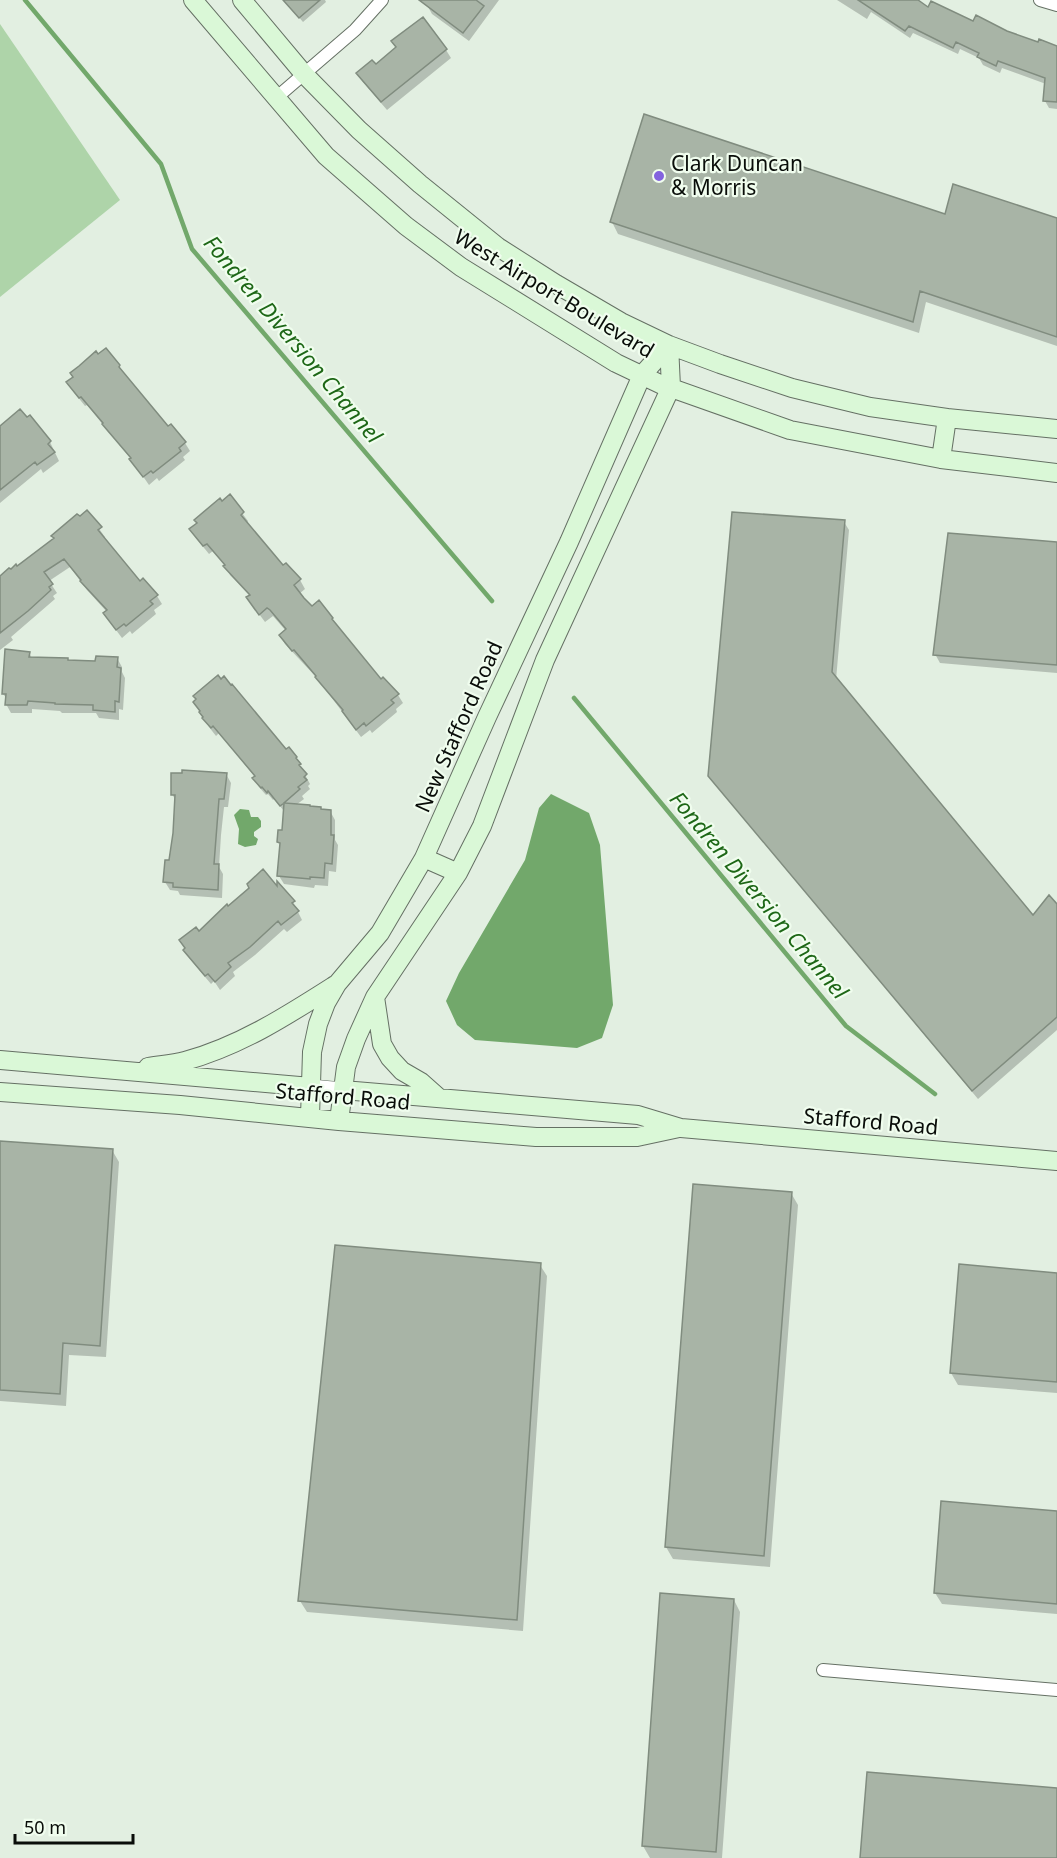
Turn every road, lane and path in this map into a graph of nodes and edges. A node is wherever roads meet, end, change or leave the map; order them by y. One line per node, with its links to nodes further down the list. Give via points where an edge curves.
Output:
1 (193, 0): 7 (main road, West Airport Boulevard)
2 (242, 0): 6 (main road, West Airport Boulevard)
3 (382, 0): 6 (street, via 355,30)
4 (1040, 0): 5 (street)
5 (1057, 5)
6 (304, 74): 7 (street); 8 (main road, West Airport Boulevard, via 359,130 498,247 621,322)
7 (276, 98): 9 (main road, West Airport Boulevard, via 326,156 406,226 514,301)
8 (669, 345): 9 (main road, New Stafford Road); 10 (main road); 11 (main road, West Airport Boulevard, via 792,388 870,407)
9 (642, 375): 10 (main road, West Airport Boulevard); 15 (main road, New Stafford Road)
10 (671, 387): 13 (main road, West Airport Boulevard, via 790,430); 16 (main road, via 545,660 482,826)
11 (947, 418): 12 (main road, West Airport Boulevard); 13 (main road)
12 (1057, 429)
13 (941, 459): 14 (main road, West Airport Boulevard)
14 (1057, 473)
15 (424, 858): 16 (main road); 17 (main road, New Stafford Road, via 380,933)
16 (458, 873): 18 (main road)
17 (337, 984): 20 (main road, via 259,1032 229,1045 184,1061); 21 (main road, New Stafford Road, via 318,1024)
18 (375, 998): 22 (main road, via 356,1038); 24 (main road, via 382,1044 390,1058)
19 (0, 1060): 20 (main road, Stafford Road)
20 (117, 1071): 21 (main road, Stafford Road)
21 (311, 1087): 22 (street); 25 (main road, New Stafford Road)
22 (343, 1090): 24 (main road, Stafford Road); 26 (main road)
23 (0, 1092): 25 (main road, Stafford Road)
24 (439, 1098): 27 (main road, Stafford Road, via 638,1115)
25 (310, 1117): 26 (main road, Stafford Road)
26 (339, 1121): 27 (main road, Stafford Road, via 536,1137 637,1137)
27 (681, 1128): 28 (main road, Stafford Road)
28 (1057, 1161)
29 (823, 1670): 30 (street)
30 (1057, 1690)

